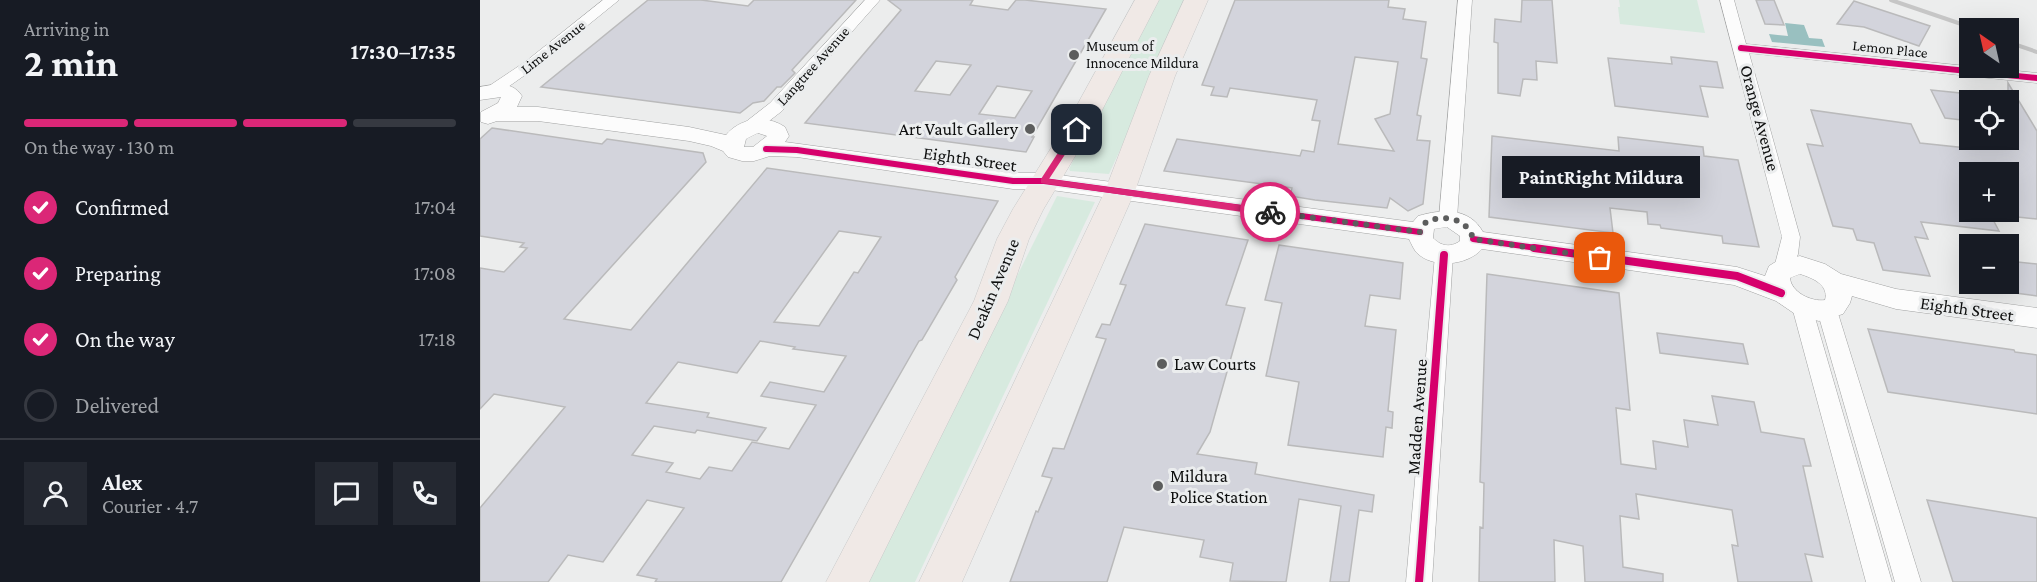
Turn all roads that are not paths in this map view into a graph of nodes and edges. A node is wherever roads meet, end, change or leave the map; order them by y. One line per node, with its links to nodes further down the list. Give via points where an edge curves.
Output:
1 (612, 0): 11 (street, Lime Avenue)
2 (623, 0): 11 (street, Lime Avenue)
3 (873, 0): 13 (street, Langtree Avenue, via 777,107)
4 (884, 0): 14 (street, Langtree Avenue, via 798,98)
5 (1147, 0): 15 (highway, Deakin Avenue, via 1085,116)
6 (1196, 0): 16 (highway, via 1162,76)
7 (1465, 0): 17 (street)
8 (1727, 0): 9 (street, Orange Avenue)
9 (1741, 48): 10 (street, Lemon Place); 19 (street, Orange Avenue)
10 (2037, 78)
11 (499, 94): 12 (street, via 507,107); 13 (street, via 549,108)
12 (488, 117): 13 (street, via 538,114 717,140)
13 (742, 135): 14 (street, Eighth Street, via 732,150 740,154 753,154)
14 (774, 139): 15 (street, Eighth Street, via 797,150 1014,181)
15 (1044, 181): 16 (street, Eighth Street); 30 (highway, Deakin Avenue, via 1013,238 992,301)
16 (1120, 191): 18 (street, Eighth Street); 31 (highway)
17 (1448, 218): 18 (street, via 1426,222); 20 (street, via 1468,228)
18 (1420, 232): 21 (street, via 1429,249)
19 (1791, 237): 22 (street, Orange Avenue); 23 (street, Orange Avenue)
20 (1473, 239): 21 (street, via 1461,254); 22 (street, via 1737,276)
21 (1444, 255): 32 (street, Madden Avenue)
22 (1781, 278): 23 (street, via 1800,266); 24 (street)
23 (1830, 291): 24 (street); 25 (street, Eighth Street); 27 (street, Orange Avenue)
24 (1802, 307): 26 (street)
25 (2037, 318)
26 (1818, 360): 27 (street); 28 (street)
27 (1842, 364): 29 (street, Orange Avenue)
28 (1854, 489): 29 (street); 33 (street)
29 (1882, 494): 34 (street, Orange Avenue)
30 (847, 582)
31 (940, 582)
32 (1419, 582)
33 (1879, 582)
34 (1908, 582)

